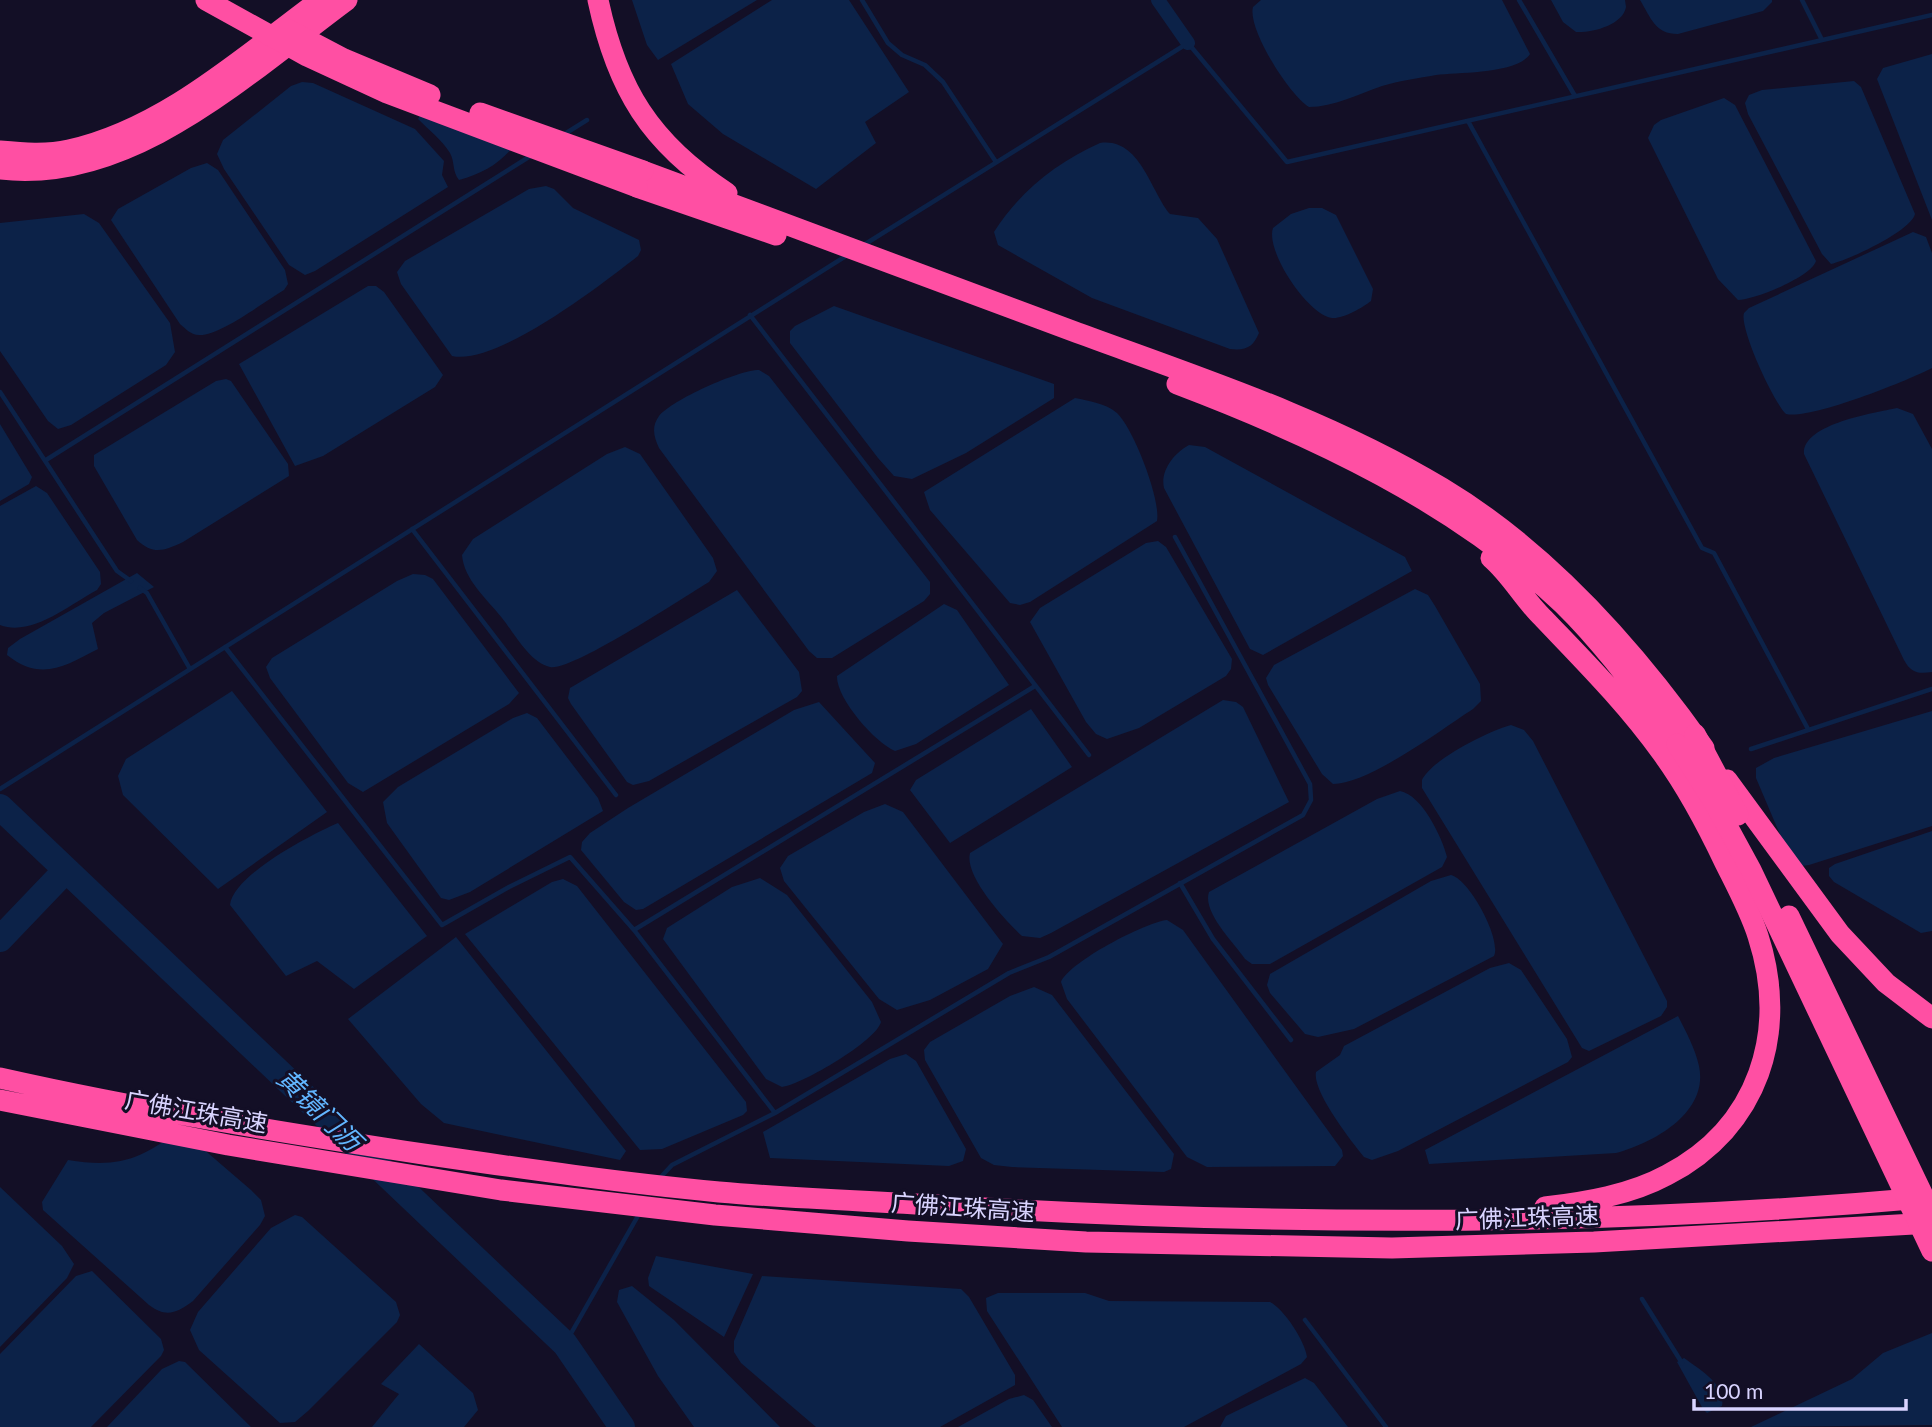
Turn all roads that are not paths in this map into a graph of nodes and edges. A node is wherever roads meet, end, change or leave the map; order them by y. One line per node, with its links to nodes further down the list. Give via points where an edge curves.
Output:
1 (206, 0): 8 (highway, bridge, via 307,56 387,93)
2 (230, 0): 8 (highway, bridge, via 344,59)
3 (320, 0): 6 (highway, via 206,83 108,139 67,151)
4 (347, 0): 7 (highway, via 214,97 119,154 69,168)
5 (598, 0): 9 (highway, via 608,48 645,120 699,174)
6 (0, 151)
7 (0, 169)
8 (640, 179): 9 (highway); 10 (highway)
9 (758, 214): 10 (highway)
10 (785, 231): 11 (highway)
11 (893, 271): 12 (highway, via 1315,442 1423,500 1505,556 1563,604 1616,662); 12 (highway, via 1256,400 1333,431 1443,488 1536,558 1616,636)
12 (1678, 744): 13 (highway, bridge, via 1840,934 1886,983); 18 (highway, via 1716,844 1758,935 1770,1002 1768,1037 1761,1069 1745,1105 1699,1156 1666,1176 1623,1193); 19 (highway, bridge, via 1776,889); 20 (highway, bridge, via 1751,870)
13 (1932, 1018)
14 (0, 1078): 16 (highway, 广佛江珠高速)
15 (0, 1100): 16 (highway, 广佛江珠高速)
16 (104, 1112): 18 (highway, 广佛江珠高速, via 719,1192 1055,1212 1291,1221); 19 (highway, 广佛江珠高速, via 501,1190 715,1215 1086,1242 1392,1248 1594,1242)
17 (1932, 1197): 18 (highway, 广佛江珠高速, via 1662,1216)
18 (1448, 1221)
19 (1931, 1221)
20 (1932, 1251)

